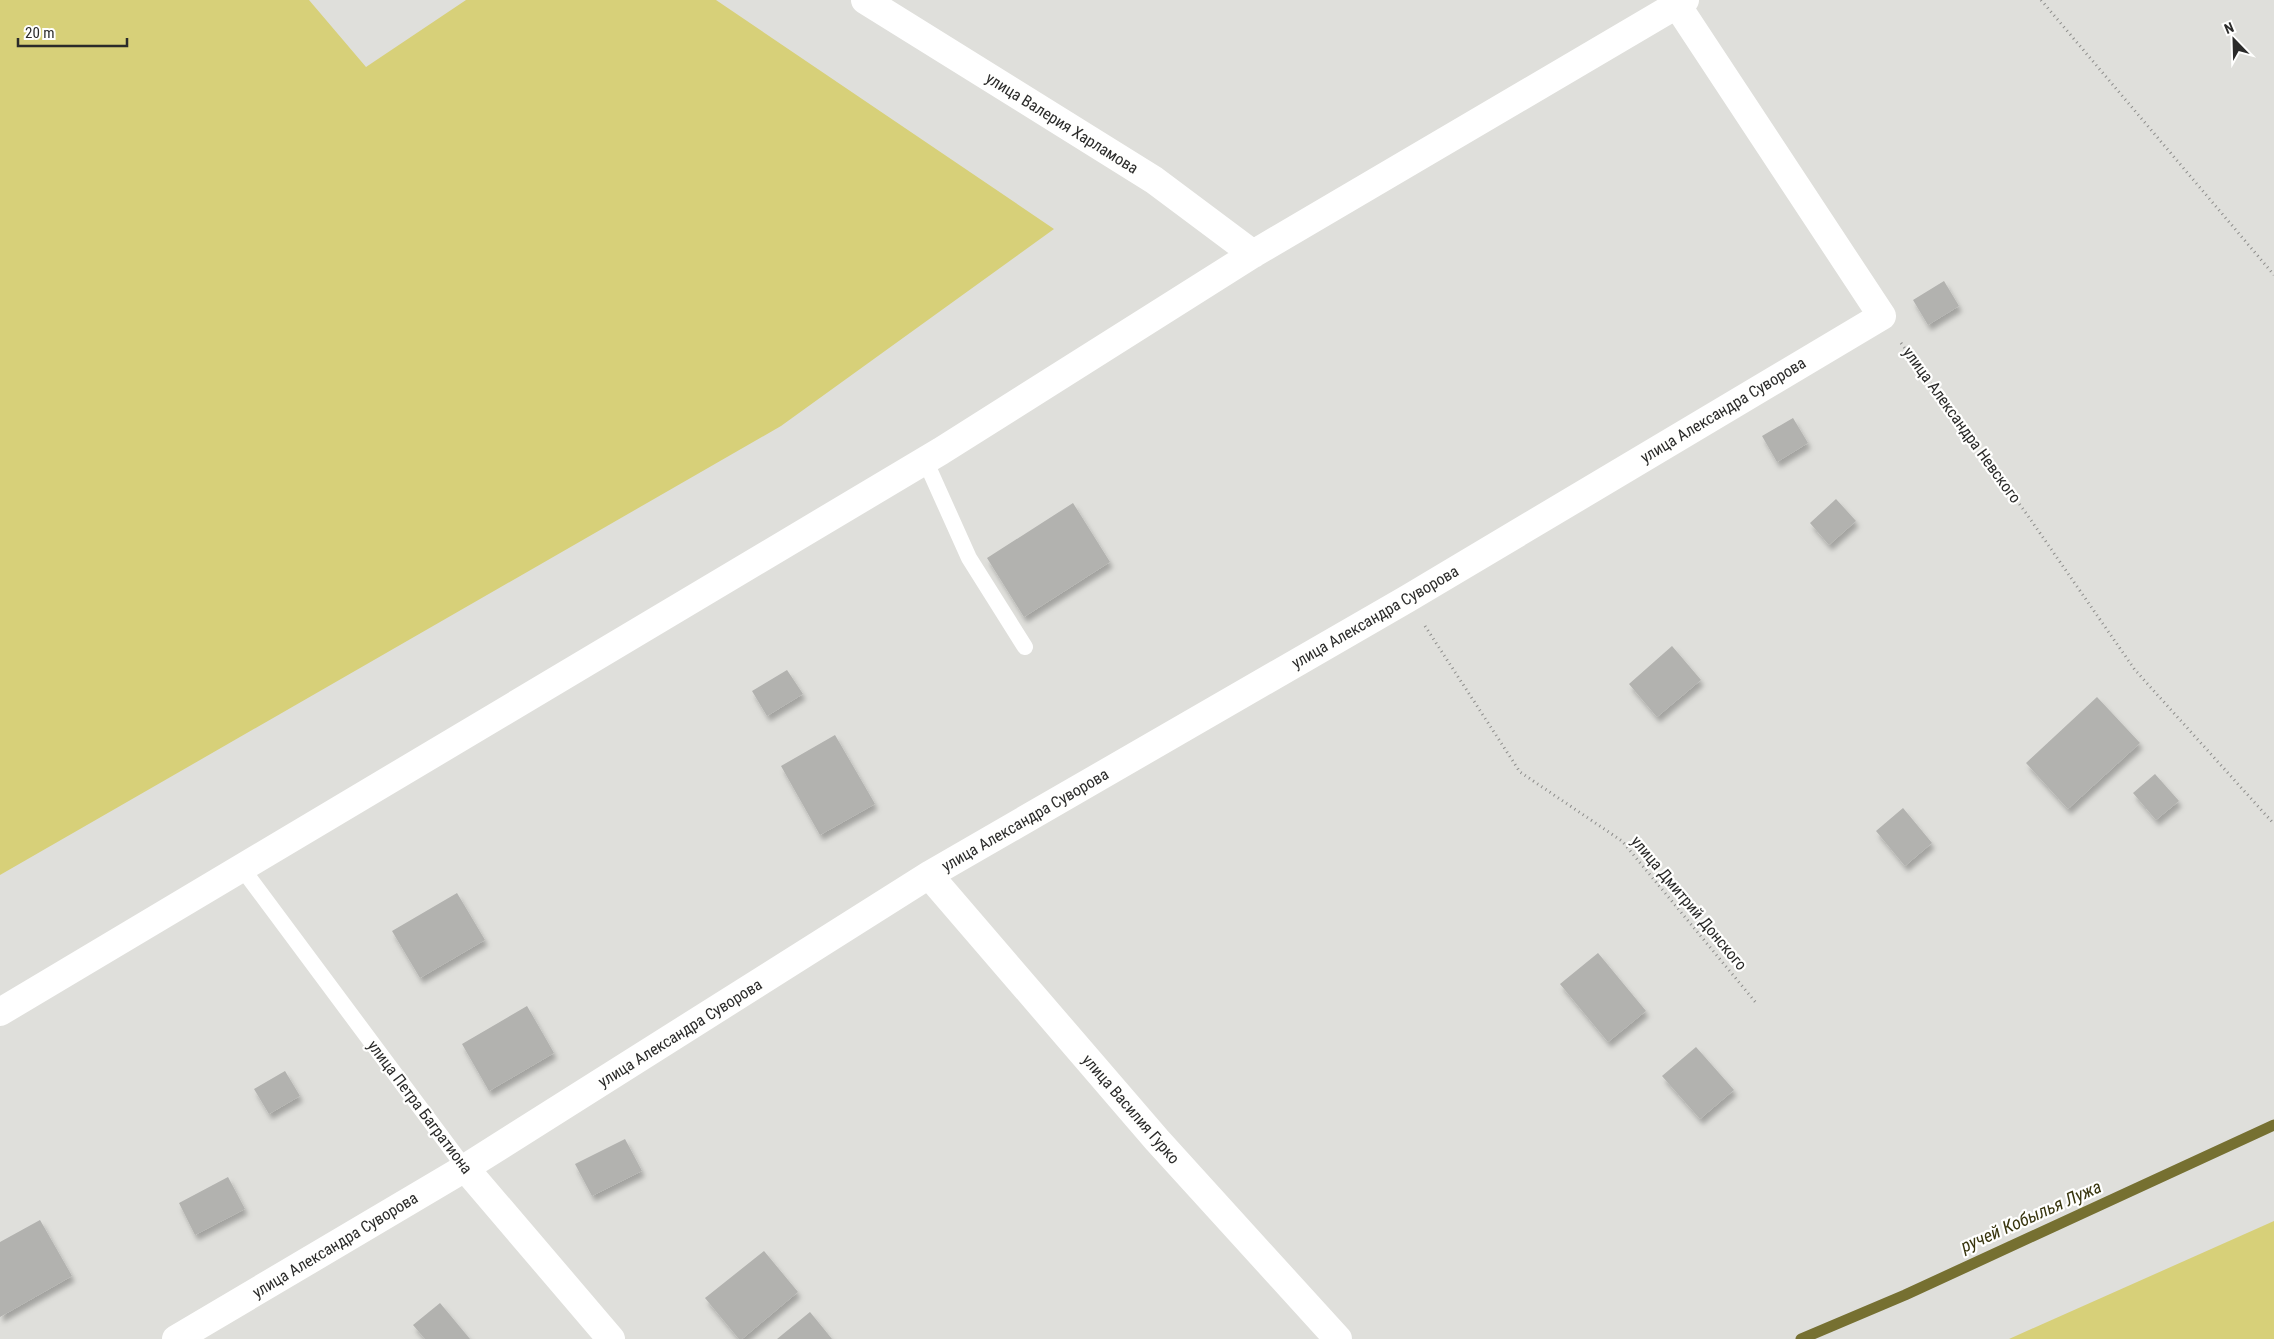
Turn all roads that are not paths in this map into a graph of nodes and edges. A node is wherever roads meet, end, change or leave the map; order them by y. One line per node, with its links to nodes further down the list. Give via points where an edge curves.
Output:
1 (866, 0): 3 (street, улица Валерия Харламова, via 1154,180)
2 (1681, 2): 3 (street); 7 (street, улица Александра Суворова, via 1882,316 1407,599)
3 (1253, 254): 4 (street)
4 (925, 460): 5 (lane, via 970,558); 6 (street)
5 (1025, 647)
6 (241, 867): 8 (street); 9 (lane, улица Петра Багратиона)
7 (929, 876): 9 (street, улица Александра Суворова); 12 (street, улица Василия Гурко, via 1157,1140)
8 (0, 1012)
9 (465, 1168): 10 (street, улица Александра Суворова); 11 (street, улица Петра Багратиона)
10 (176, 1339)
11 (610, 1339)
12 (1338, 1339)

